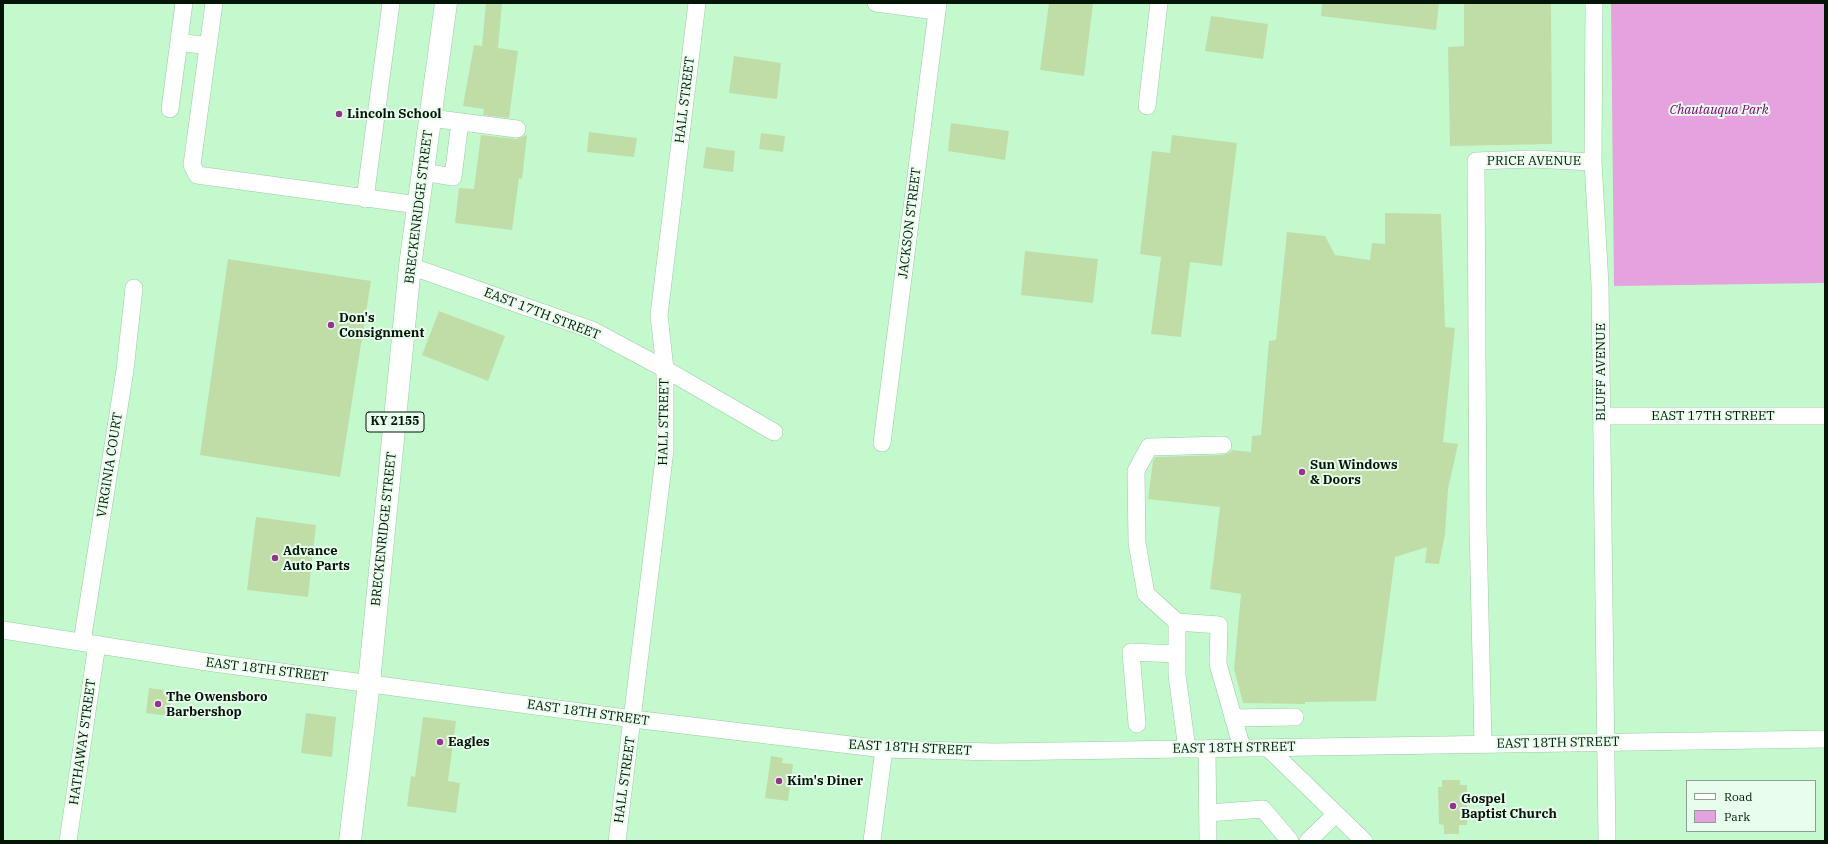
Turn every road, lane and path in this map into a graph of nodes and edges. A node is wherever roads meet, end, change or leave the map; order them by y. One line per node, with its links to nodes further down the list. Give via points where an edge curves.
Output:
1 (184, 3): 10 (street)
2 (214, 3): 11 (street)
3 (391, 3): 19 (street)
4 (446, 3): 14 (main road, BRECKENRIDGE STREET / KY 2155)
5 (697, 3): 23 (street, HALL STREET, via 660,315)
6 (876, 3): 9 (street)
7 (1159, 3): 12 (street)
8 (1594, 3): 17 (street, BLUFF AVENUE)
9 (937, 7): 27 (street, JACKSON STREET)
10 (179, 42): 11 (street); 13 (street)
11 (208, 46): 19 (street, via 192,165 197,175)
12 (1147, 106)
13 (170, 109)
14 (430, 118): 15 (street); 18 (main road, BRECKENRIDGE STREET / KY 2155)
15 (460, 122): 16 (street); 18 (street, via 453,177)
16 (517, 129)
17 (1593, 162): 24 (street, BLUFF AVENUE, via 1600,285); 40 (street, PRICE AVENUE, via 1532,159 1476,161 1478,529)
18 (423, 172): 20 (main road, BRECKENRIDGE STREET / KY 2155)
19 (365, 199): 20 (street)
20 (418, 205): 21 (main road, BRECKENRIDGE STREET / KY 2155)
21 (410, 266): 23 (street, EAST 17TH STREET, via 592,330); 33 (main road, BRECKENRIDGE STREET / KY 2155)
22 (134, 288): 31 (street, VIRGINIA COURT)
23 (665, 369): 26 (street, EAST 17TH STREET); 36 (street, HALL STREET, via 665,450)
24 (1601, 416): 25 (street, EAST 17TH STREET); 39 (street, BLUFF AVENUE)
25 (1825, 416)
26 (774, 432)
27 (882, 443)
28 (1223, 445): 29 (street, via 1149,447 1136,471 1137,543 1146,594)
29 (1177, 622): 32 (street); 35 (street, via 1219,624 1218,664)
30 (3, 630): 31 (street, EAST 18TH STREET)
31 (90, 643): 33 (street, EAST 18TH STREET, via 214,663); 48 (street, HATHAWAY STREET)
32 (1177, 654): 37 (street, via 1131,652); 44 (street, via 1177,675)
33 (368, 683): 36 (street, EAST 18TH STREET); 49 (main road, BRECKENRIDGE STREET / KY 2155)
34 (1295, 717): 35 (street)
35 (1233, 718): 41 (street)
36 (633, 719): 43 (street, EAST 18TH STREET); 50 (street, HALL STREET)
37 (1137, 724)
38 (1825, 739): 39 (street, EAST 18TH STREET)
39 (1606, 742): 40 (street, EAST 18TH STREET); 56 (street, BLUFF AVENUE)
40 (1484, 744): 42 (street, EAST 18TH STREET)
41 (1242, 748): 42 (street, EAST 18TH STREET); 45 (street, EAST 18TH STREET)
42 (1268, 748): 47 (street)
43 (884, 749): 44 (street, EAST 18TH STREET, via 994,752); 51 (street)
44 (1187, 749): 45 (street, EAST 18TH STREET)
45 (1207, 749): 46 (street)
46 (1208, 813): 52 (street); 53 (street, via 1263,809)
47 (1336, 814): 54 (street); 55 (street)
48 (68, 841)
49 (350, 841)
50 (617, 841)
51 (872, 841)
52 (1208, 841)
53 (1290, 841)
54 (1308, 841)
55 (1364, 841)
56 (1607, 841)

